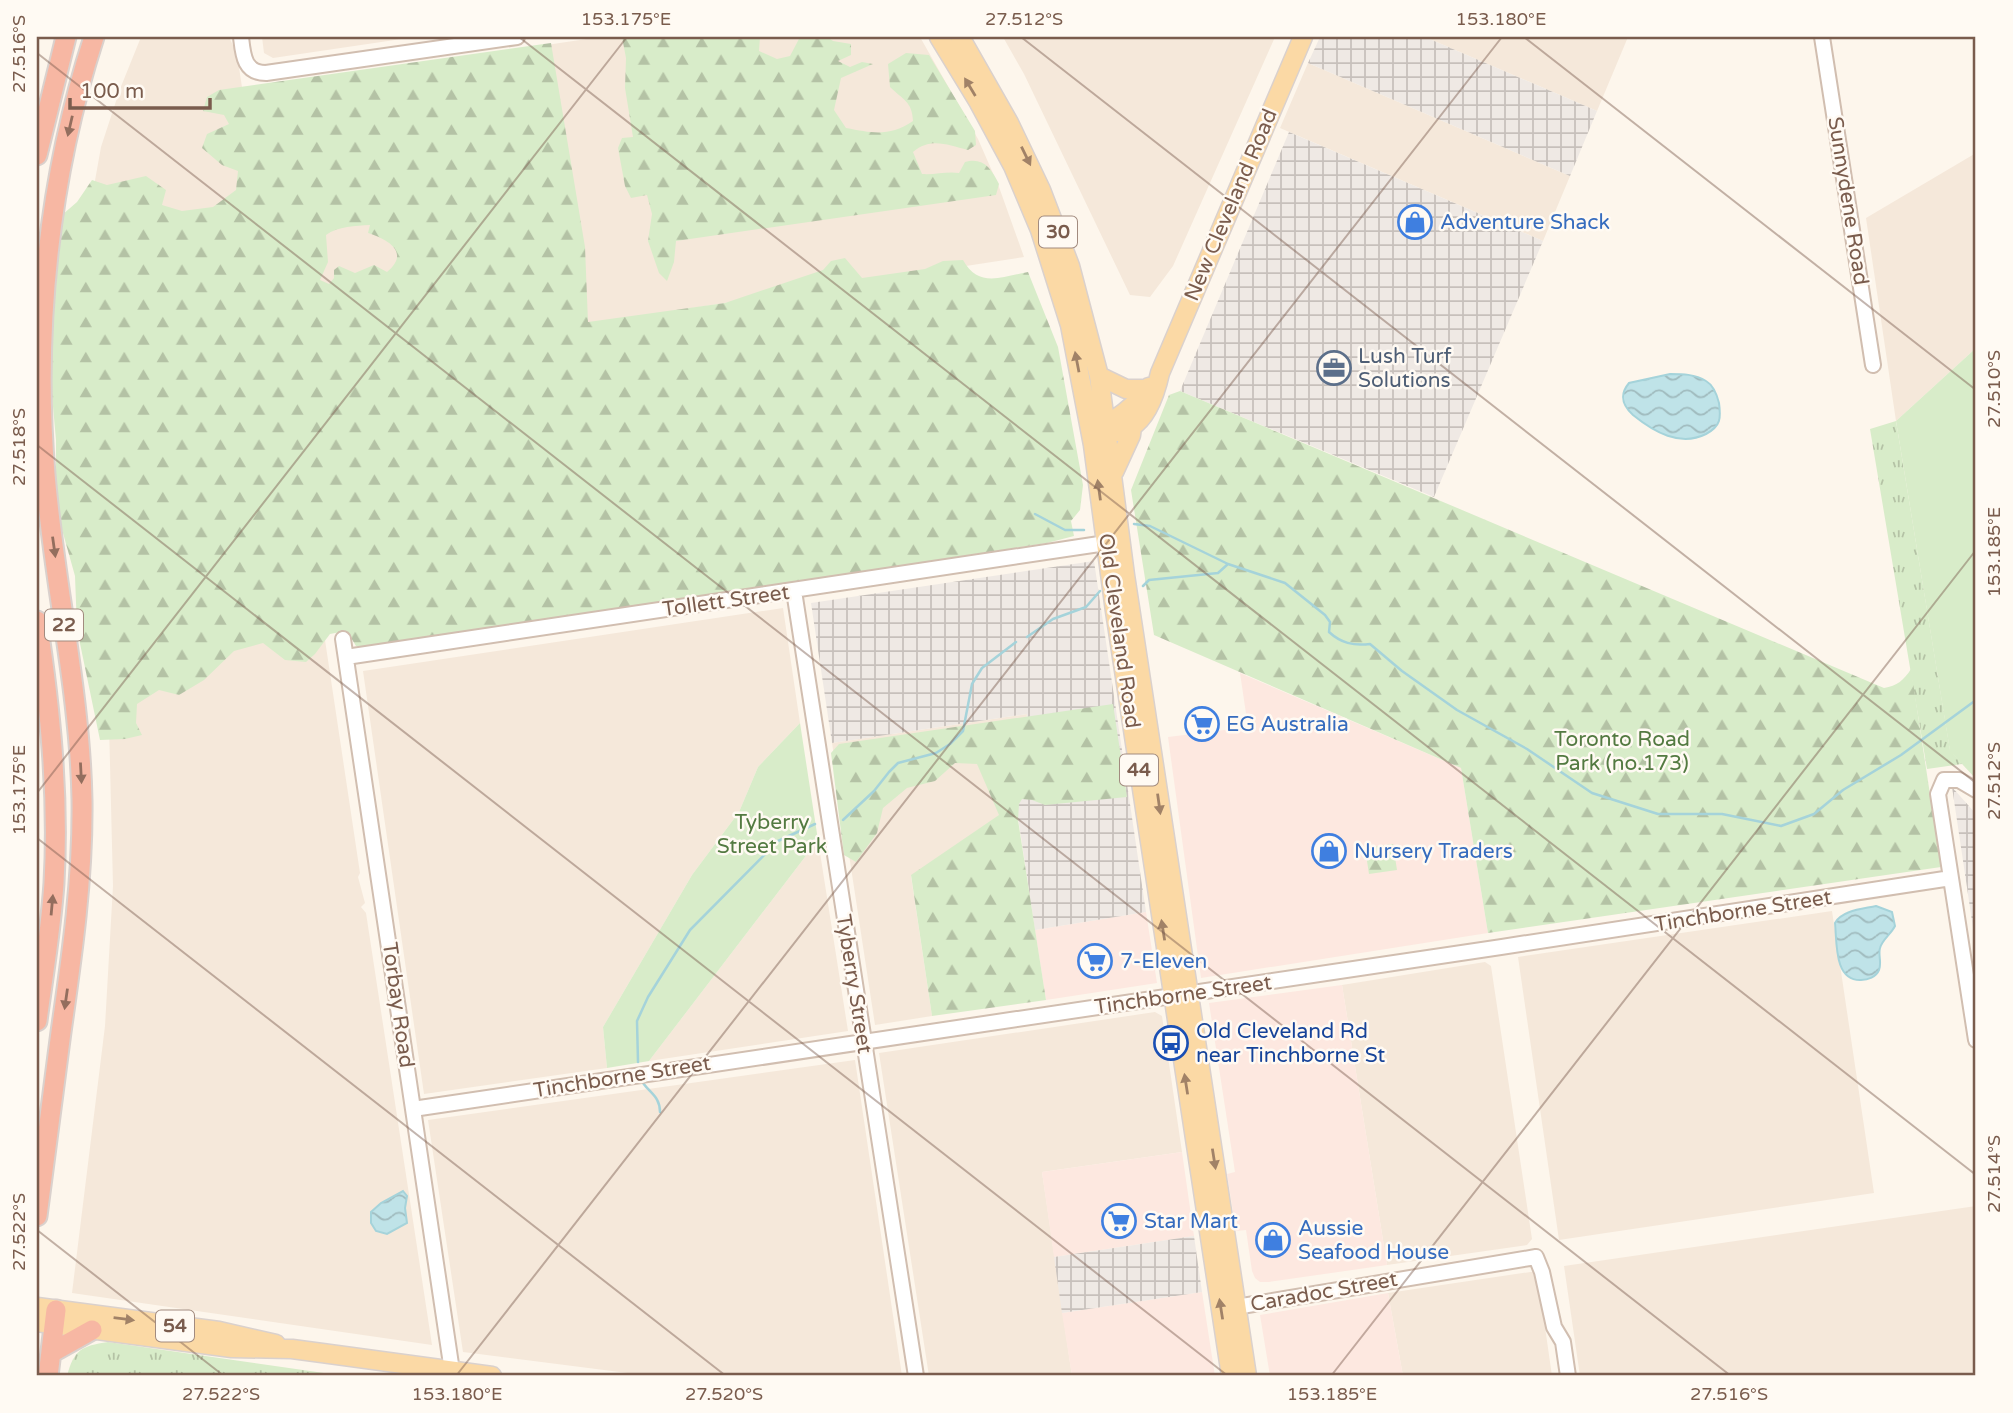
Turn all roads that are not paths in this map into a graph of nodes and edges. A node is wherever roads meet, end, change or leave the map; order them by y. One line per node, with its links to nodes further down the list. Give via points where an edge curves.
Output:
1 (66, 37): 9 (highway)
2 (94, 37): 29 (highway, 22, one-way to 29, via 59,181 42,349 45,472 76,717 82,849)
3 (241, 37): 4 (street, via 244,60 251,69 266,73)
4 (517, 37)
5 (939, 37): 15 (main road, Old Cleveland Road / 30, one-way to 5, via 1040,230 1000,141)
6 (961, 37): 12 (main road, Old Cleveland Road / 30, one-way to 12, via 1041,190 1070,266)
7 (1303, 37): 11 (main road, New Cleveland Road)
8 (1822, 37): 10 (street, Sunnydene Road)
9 (37, 155)
10 (1873, 365)
11 (1160, 373): 13 (main road, New Cleveland Road); 14 (main road, New Cleveland Road, via 1157,390)
12 (1099, 376): 13 (main road, via 1126,389); 15 (main road, Old Cleveland Road)
13 (1147, 389): 15 (main road, New Cleveland Road)
14 (1132, 427): 15 (main road); 16 (main road, 44)
15 (1099, 431): 16 (main road, Old Cleveland Road); 17 (main road, Old Cleveland Road / 44, one-way to 15)
16 (1114, 473): 24 (main road, Old Cleveland Road / 44, one-way to 24)
17 (1106, 543): 18 (street, Tollett Street); 24 (main road, Old Cleveland Road / 44, one-way to 17)
18 (794, 591): 21 (street, Tollett Street); 27 (street, Tyberry Street)
19 (37, 621): 25 (highway, 22, one-way to 19, via 55,849 52,743)
20 (343, 639): 21 (street, Torbay Road)
21 (346, 657): 28 (street, Torbay Road)
22 (1976, 790): 23 (street, via 1959,780 1944,780 1938,794)
23 (1951, 878): 24 (street, Tinchborne Street); 26 (street)
24 (1181, 996): 27 (street, Tinchborne Street); 30 (main road, Old Cleveland Road / 44, one-way to 30); 39 (main road, Old Cleveland Road / 44, one-way to 24)
25 (37, 1021)
26 (1976, 1040)
27 (863, 1041): 28 (street, Tinchborne Street); 38 (street, Tyberry Street)
28 (413, 1109): 35 (street, Torbay Road)
29 (37, 1216)
30 (1236, 1307): 40 (main road, Old Cleveland Road / 44); 41 (street, Caradoc Street, via 1536,1257 1553,1327 1563,1342)
31 (46, 1316): 32 (main road, 54); 33 (main road, 54, one-way to 33, via 219,1331); 34 (highway)
32 (92, 1330): 33 (main road, 54, via 232,1348); 34 (highway)
33 (292, 1349): 35 (main road, 54)
34 (51, 1353): 36 (highway)
35 (454, 1373): 37 (main road, 54)
36 (48, 1376)
37 (492, 1376)
38 (916, 1376)
39 (1231, 1376)
40 (1247, 1376)
41 (1568, 1376)

